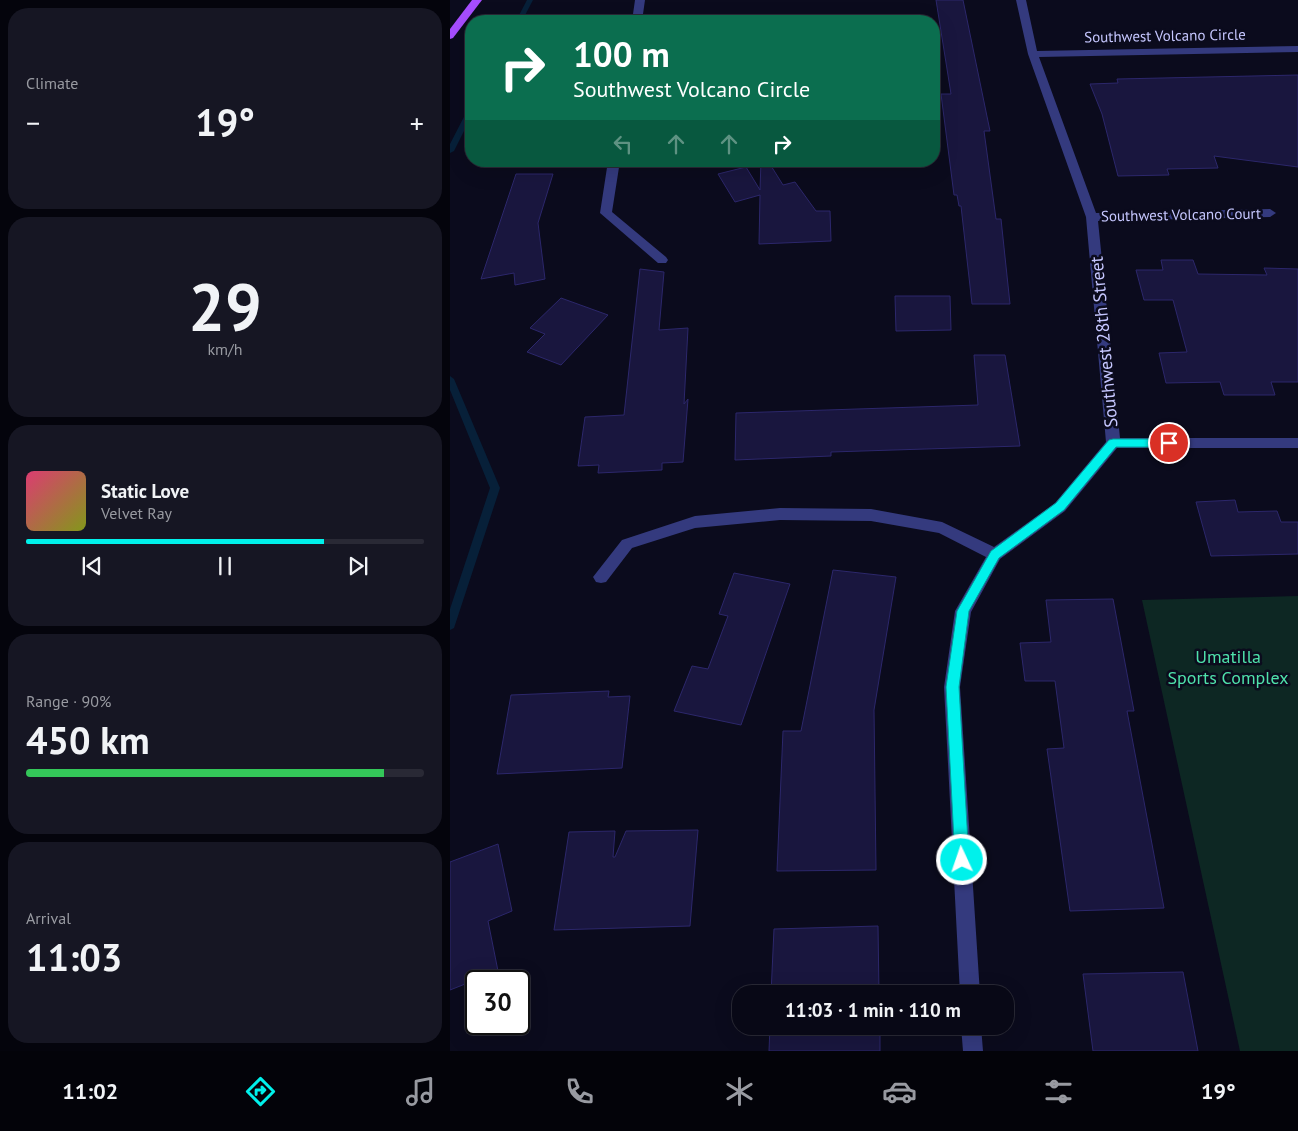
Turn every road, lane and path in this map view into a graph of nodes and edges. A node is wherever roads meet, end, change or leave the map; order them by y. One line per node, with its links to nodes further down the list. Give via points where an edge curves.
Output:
1 (477, 0): 4 (main road)
2 (640, 0): 5 (street)
3 (1021, 0): 9 (street, Southwest 28th Street)
4 (466, 15)
5 (638, 15)
6 (465, 16): 7 (main road)
7 (450, 36)
8 (1298, 49): 9 (street, Southwest Volcano Circle)
9 (1034, 54): 12 (street, Southwest 28th Street)
10 (613, 167): 13 (street, via 606,214)
11 (1270, 213): 12 (street, Southwest Volcano Court)
12 (1092, 217): 14 (street, Southwest 28th Street)
13 (662, 260)
14 (1113, 443): 15 (street); 16 (street, Southwest 28th Street, via 1060,507)
15 (1298, 443)
16 (995, 555): 17 (street, via 942,528 871,515 780,514 695,522 627,544); 18 (street, Southwest 28th Street, via 963,611 952,687)
17 (601, 577)
18 (969, 985)
19 (972, 1035): 20 (street)
20 (973, 1051)

